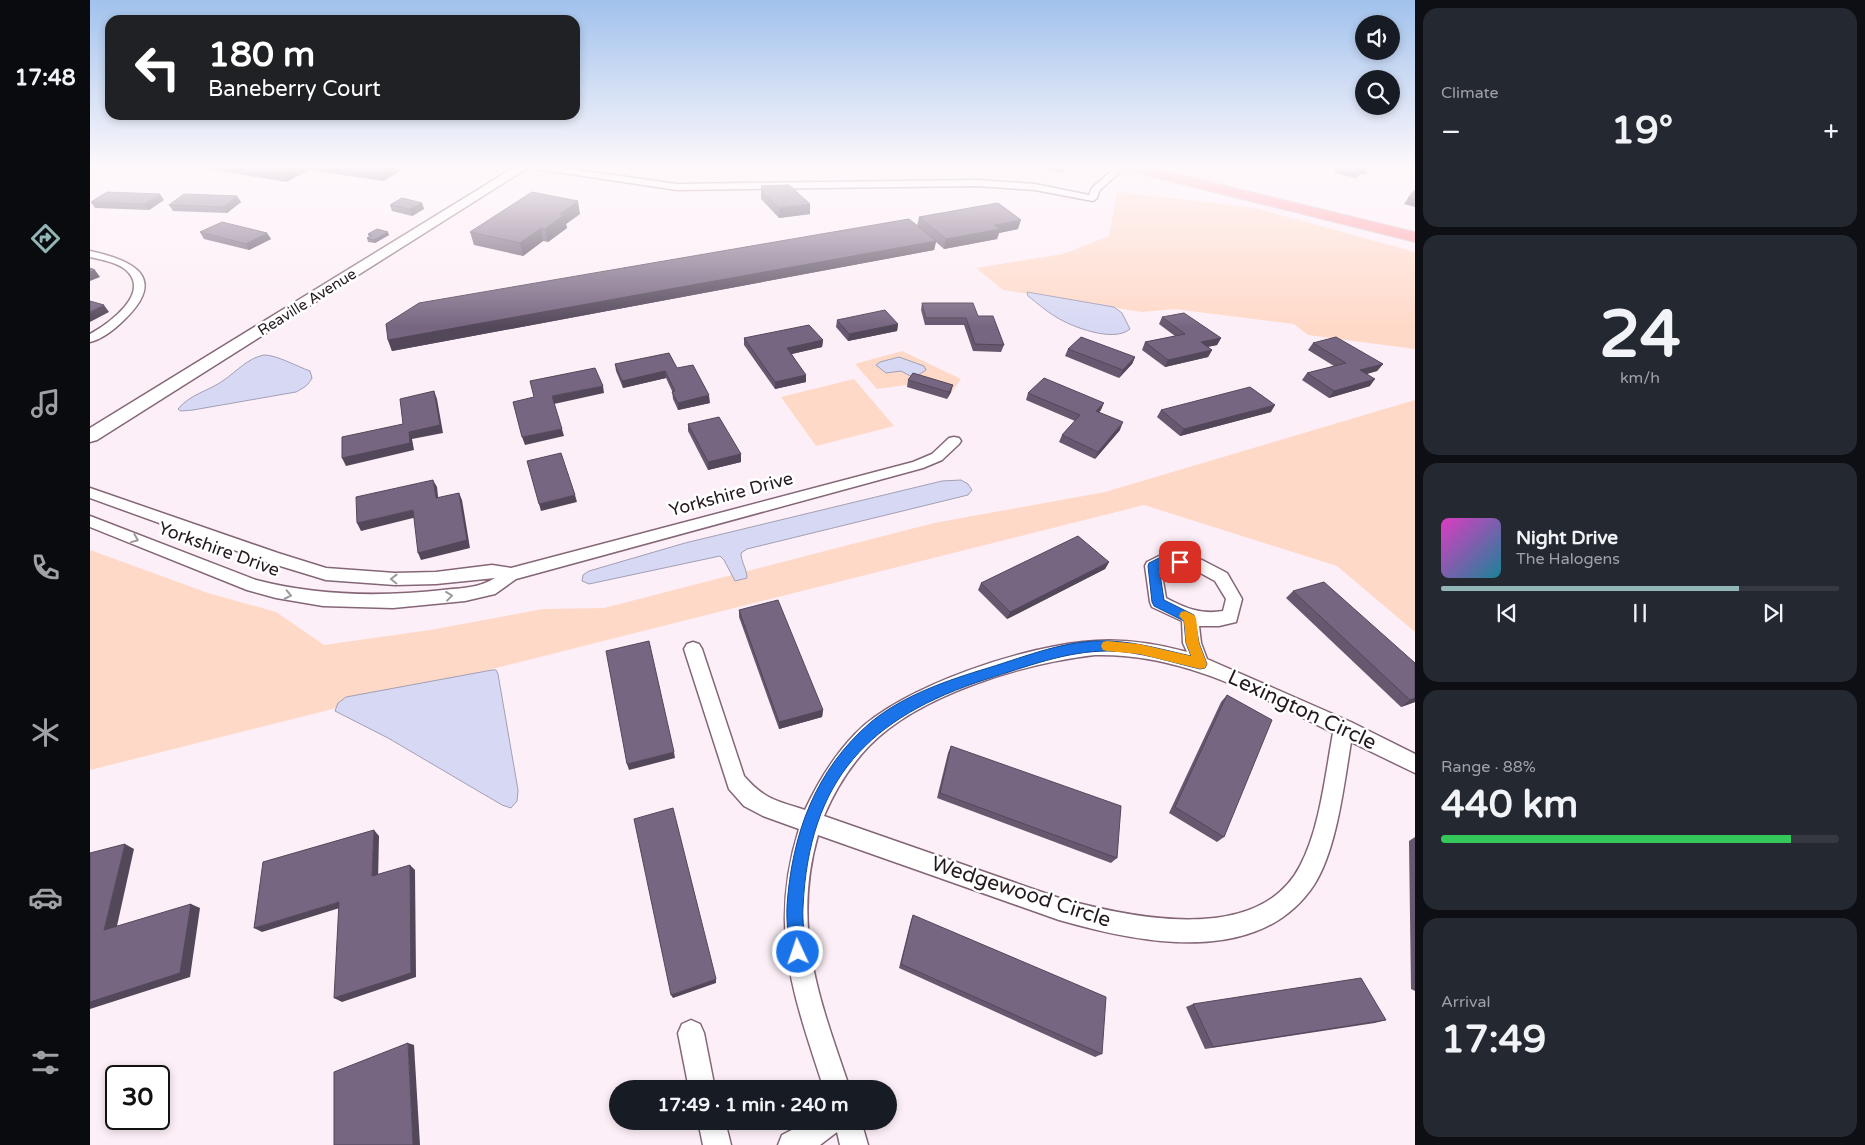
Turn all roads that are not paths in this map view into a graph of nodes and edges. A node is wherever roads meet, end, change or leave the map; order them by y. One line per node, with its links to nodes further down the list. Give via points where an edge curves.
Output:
1 (437, 220): 8 (street, Reaville Avenue)
2 (1357, 220): 5 (highway)
3 (1360, 220): 5 (highway)
4 (1364, 220): 5 (highway)
5 (1410, 233)
6 (90, 254): 7 (street, via 130,268 140,287 139,294 124,314)
7 (90, 339)
8 (90, 436)
9 (954, 441): 12 (street, Yorkshire Drive, via 937,457 918,465)
10 (90, 493): 12 (street, Yorkshire Drive, one-way to 10, via 492,571 395,579 326,574)
11 (90, 521): 12 (street, Yorkshire Drive, one-way to 12, via 253,586 320,600 394,601 467,594 491,589)
12 (512, 574)
13 (1190, 618): 13 (street, via 1214,621 1230,617 1234,599 1221,577 1196,564 1165,559 1153,566 1158,602); 15 (street, via 1192,643)
14 (693, 650): 18 (street, Wedgewood Circle, via 736,782 751,799)
15 (1200, 664): 16 (street, Lexington Circle); 18 (street, Lexington Circle, via 1139,649 1077,648 1021,662 940,691 890,716 855,747 834,771)
16 (1344, 728): 17 (street, Lexington Circle); 18 (street, Wedgewood Circle, via 1318,852 1307,876 1291,896 1270,912 1244,925 1211,931 1138,928 1098,920)
17 (1415, 764)
18 (810, 822): 21 (street, Lexington Circle, via 799,868 795,908 798,952)
19 (691, 1033): 20 (street)
20 (699, 1080)
21 (834, 1080)
22 (713, 1130): 25 (street)
23 (819, 1130): 26 (street)
24 (850, 1130): 27 (street)
25 (717, 1145)
26 (792, 1145)
27 (854, 1145)

